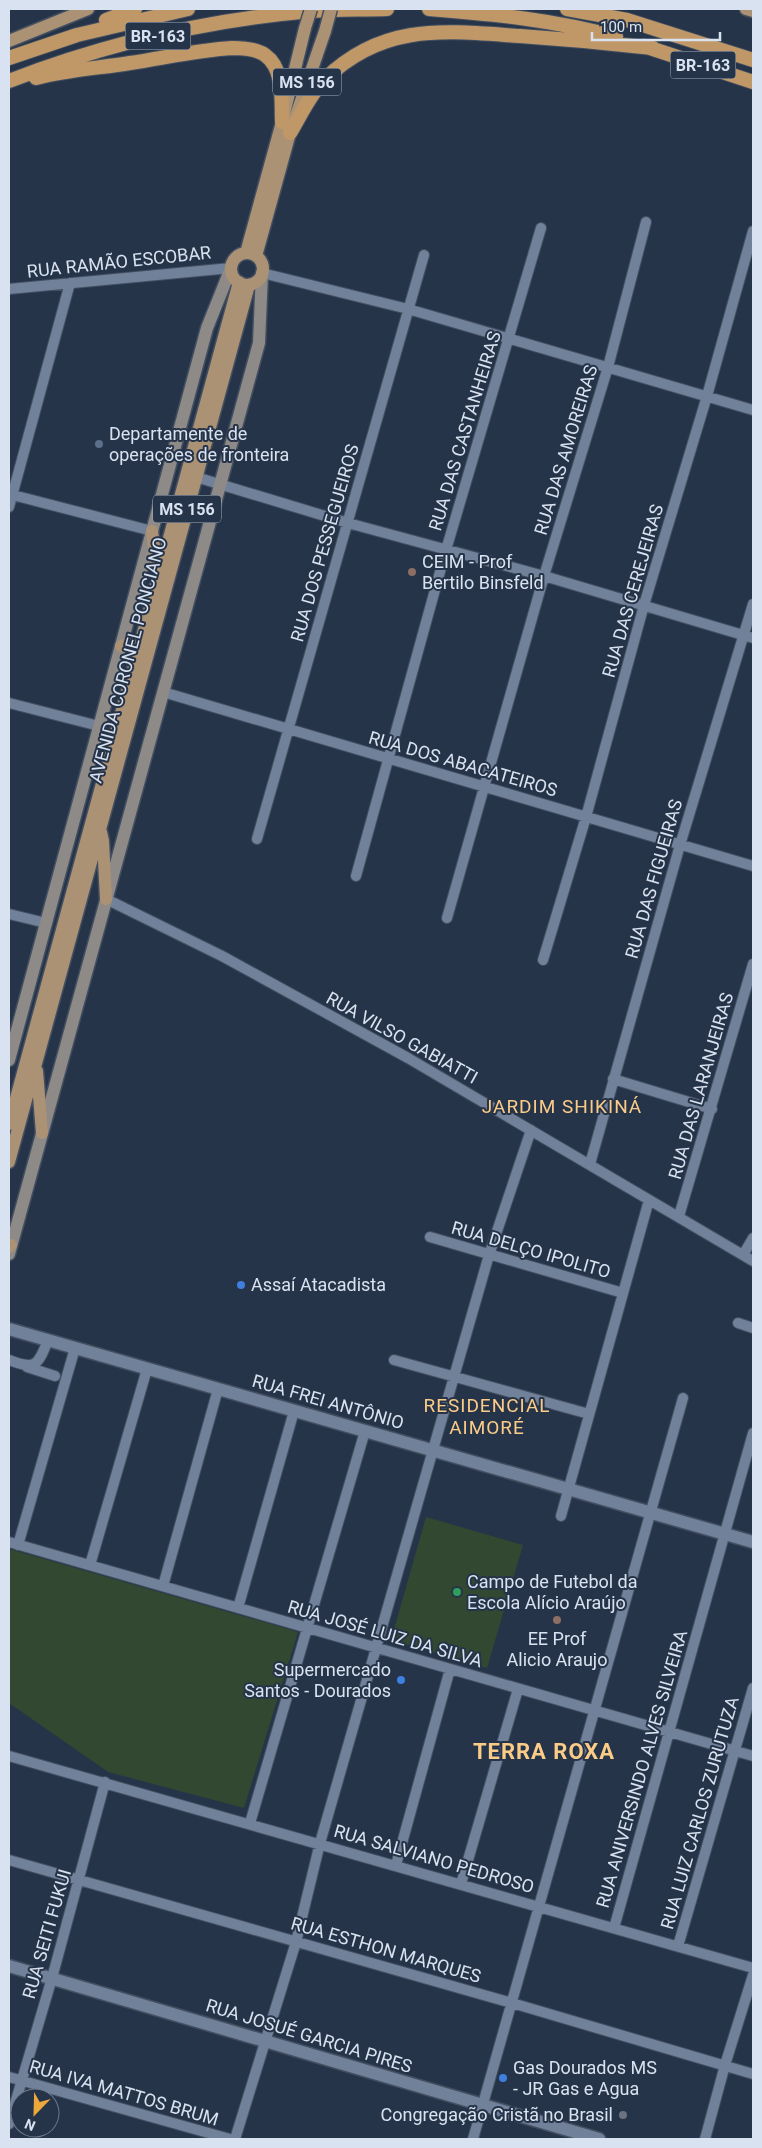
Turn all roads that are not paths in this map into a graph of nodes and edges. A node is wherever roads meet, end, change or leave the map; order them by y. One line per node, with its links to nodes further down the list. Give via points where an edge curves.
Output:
1 (88, 9): 13 (main road)
2 (135, 9): 12 (highway)
3 (188, 9): 12 (highway, BR-163)
4 (310, 9): 20 (main road, MS 156, bridge)
5 (331, 9): 20 (main road, MS 156, bridge)
6 (387, 9): 17 (highway, BR-163, via 312,11 236,20 86,53)
7 (430, 9): 14 (highway, BR-163, via 498,15 580,28)
8 (567, 9): 10 (highway, BR-163)
9 (746, 9): 11 (main road)
10 (584, 10): 16 (highway, BR-163, via 627,20)
11 (753, 11)
12 (77, 35): 15 (highway, BR-163)
13 (9, 41)
14 (652, 48): 18 (highway, BR-163); 20 (highway, via 443,30 395,38 366,49 326,78)
15 (9, 58)
16 (753, 60)
17 (9, 81)
18 (753, 82)
19 (9, 85): 20 (highway, via 71,71 232,48 250,49 264,54 277,71)
20 (286, 128): 25 (main road)
21 (646, 222): 33 (street, RUA DAS AMOREIRAS)
22 (541, 228): 32 (street, RUA DAS CASTANHEIRAS)
23 (753, 231): 34 (street, RUA DAS CEREJEIRAS)
24 (424, 254): 31 (street, RUA DOS PESSEGUEIROS)
25 (251, 255): 26 (main road, via 234,260); 27 (main road, via 262,264)
26 (232, 268): 28 (street, RUA RAMÃO ESCOBAR); 29 (main road, via 233,276); 41 (main road, via 207,328)
27 (262, 274): 29 (main road, via 257,281); 31 (street); 37 (main road, via 259,343)
28 (70, 283): 30 (street, RUA RAMÃO ESCOBAR); 38 (street)
29 (244, 283): 36 (main road, AVENIDA CORONEL PONCIANO / MS 156); 44 (main road)
30 (9, 289)
31 (408, 309): 32 (street); 40 (street, RUA DOS PESSEGUEIROS)
32 (509, 339): 33 (street); 42 (street, RUA DAS CASTANHEIRAS)
33 (608, 366): 34 (street); 43 (street, RUA DAS AMOREIRAS)
34 (708, 396): 35 (street); 46 (street, RUA DAS CEREJEIRAS)
35 (753, 410)
36 (196, 477): 37 (street); 49 (main road, AVENIDA CORONEL PONCIANO / MS 156)
37 (220, 484): 40 (street); 50 (main road)
38 (10, 495): 39 (street); 41 (street)
39 (9, 507)
40 (348, 523): 42 (street); 53 (street, RUA DOS PESSEGUEIROS)
41 (152, 530): 44 (main road); 48 (main road)
42 (446, 550): 43 (street); 54 (street, RUA DAS CASTANHEIRAS)
43 (544, 576): 46 (street); 55 (street, RUA DAS AMOREIRAS)
44 (158, 578): 49 (main road)
45 (753, 604): 47 (street, RUA DAS FIGUEIRAS)
46 (644, 605): 47 (street); 56 (street, RUA DAS CEREJEIRAS)
47 (749, 636): 59 (street, RUA DAS FIGUEIRAS)
48 (121, 646): 49 (main road); 52 (main road)
49 (145, 646): 57 (main road, AVENIDA CORONEL PONCIANO / MS 156); 72 (main road, AVENIDA CORONEL PONCIANO, via 116,730)
50 (163, 692): 53 (street, RUA DOS ABACATEIROS); 62 (main road)
51 (9, 703): 52 (street)
52 (99, 726): 65 (main road)
53 (289, 729): 54 (street, RUA DOS ABACATEIROS); 58 (street, RUA DOS PESSEGUEIROS)
54 (389, 759): 55 (street, RUA DOS ABACATEIROS); 61 (street, RUA DAS CASTANHEIRAS)
55 (484, 787): 56 (street, RUA DOS ABACATEIROS); 64 (street, RUA DAS AMOREIRAS)
56 (586, 817): 59 (street, RUA DOS ABACATEIROS); 66 (street, RUA DAS CEREJEIRAS)
57 (100, 828): 62 (main road, via 104,841); 69 (main road, AVENIDA CORONEL PONCIANO)
58 (257, 839)
59 (680, 845): 60 (street, RUA DOS ABACATEIROS); 70 (street, RUA DAS FIGUEIRAS)
60 (753, 866)
61 (356, 876)
62 (106, 899): 73 (street, RUA VILSO GABIATTI, via 222,956); 74 (main road)
63 (9, 914): 65 (street)
64 (447, 918)
65 (46, 923): 68 (main road)
66 (543, 960)
67 (753, 964): 71 (street, RUA DAS LARANJEIRAS)
68 (9, 1060)
69 (37, 1060): 74 (main road); 75 (main road)
70 (612, 1079): 71 (street); 76 (street, RUA DAS FIGUEIRAS)
71 (712, 1110): 78 (street, RUA DAS LARANJEIRAS)
72 (9, 1124)
73 (532, 1130): 76 (street, RUA VILSO GABIATTI); 82 (street)
74 (42, 1133): 81 (main road)
75 (9, 1162)
76 (590, 1164): 77 (street, RUA VILSO GABIATTI)
77 (649, 1200): 78 (street, RUA VILSO GABIATTI); 85 (street)
78 (679, 1216): 83 (street, RUA VILSO GABIATTI)
79 (430, 1237): 82 (street, RUA DELÇO IPOLITO)
80 (753, 1238): 83 (street)
81 (10, 1249)
82 (490, 1255): 85 (street, RUA DELÇO IPOLITO); 96 (street)
83 (743, 1255): 84 (street, RUA VILSO GABIATTI)
84 (753, 1261)
85 (623, 1294): 100 (street)
86 (738, 1323): 88 (street)
87 (9, 1328): 89 (street, RUA FREI ANTÔNIO)
88 (753, 1328)
89 (48, 1340): 90 (street, RUA FREI ANTÔNIO); 93 (street, via 40,1360)
90 (75, 1348): 94 (street, RUA FREI ANTÔNIO); 109 (street)
91 (9, 1360): 93 (street)
92 (394, 1360): 96 (street)
93 (27, 1367): 95 (street)
94 (147, 1368): 97 (street, RUA FREI ANTÔNIO); 110 (street)
95 (55, 1376)
96 (455, 1376): 100 (street); 103 (street)
97 (218, 1389): 99 (street, RUA FREI ANTÔNIO); 111 (street)
98 (682, 1398): 105 (street)
99 (294, 1410): 101 (street, RUA FREI ANTÔNIO); 112 (street)
100 (589, 1414): 104 (street)
101 (365, 1431): 103 (street, RUA FREI ANTÔNIO); 113 (street)
102 (753, 1434): 107 (street, RUA ANIVERSINDO ALVES SILVEIRA)
103 (434, 1450): 104 (street, RUA FREI ANTÔNIO); 114 (street)
104 (569, 1489): 105 (street, RUA FREI ANTÔNIO); 106 (street)
105 (650, 1512): 107 (street, RUA FREI ANTÔNIO); 118 (street)
106 (562, 1516)
107 (725, 1534): 108 (street, RUA FREI ANTÔNIO); 119 (street, RUA ANIVERSINDO ALVES SILVEIRA)
108 (753, 1542)
109 (14, 1543): 110 (street, RUA JOSÉ LUIZ DA SILVA)
110 (90, 1565): 111 (street, RUA JOSÉ LUIZ DA SILVA)
111 (163, 1586): 112 (street, RUA JOSÉ LUIZ DA SILVA)
112 (238, 1608): 113 (street, RUA JOSÉ LUIZ DA SILVA)
113 (307, 1628): 114 (street, RUA JOSÉ LUIZ DA SILVA); 124 (street)
114 (377, 1648): 115 (street, RUA JOSÉ LUIZ DA SILVA); 125 (street)
115 (450, 1669): 117 (street, RUA JOSÉ LUIZ DA SILVA); 127 (street)
116 (753, 1688): 120 (street, RUA LUIZ CARLOS ZURUTUZA)
117 (518, 1689): 118 (street, RUA JOSÉ LUIZ DA SILVA); 129 (street)
118 (594, 1711): 119 (street, RUA JOSÉ LUIZ DA SILVA); 130 (street)
119 (669, 1732): 120 (street, RUA JOSÉ LUIZ DA SILVA); 131 (street, RUA ANIVERSINDO ALVES SILVEIRA)
120 (735, 1751): 122 (street, RUA JOSÉ LUIZ DA SILVA); 133 (street, RUA LUIZ CARLOS ZURUTUZA)
121 (9, 1756): 123 (street, RUA SALVIANO PEDROSO)
122 (753, 1756)
123 (105, 1782): 124 (street, RUA SALVIANO PEDROSO); 128 (street, RUA SEITI FUKUI)
124 (250, 1823): 125 (street, RUA SALVIANO PEDROSO)
125 (320, 1843): 127 (street, RUA SALVIANO PEDROSO); 132 (street)
126 (9, 1860): 128 (street, RUA ESTHON MARQUES)
127 (396, 1865): 129 (street, RUA SALVIANO PEDROSO)
128 (80, 1880): 132 (street, RUA ESTHON MARQUES); 137 (street, RUA SEITI FUKUI)
129 (461, 1884): 130 (street, RUA SALVIANO PEDROSO)
130 (539, 1906): 131 (street, RUA SALVIANO PEDROSO); 138 (street)
131 (614, 1928): 133 (street, RUA SALVIANO PEDROSO)
132 (296, 1942): 138 (street, RUA ESTHON MARQUES); 139 (street)
133 (678, 1946): 135 (street, RUA SALVIANO PEDROSO)
134 (9, 1966): 137 (street, RUA JOSUÉ GARCIA PIRES)
135 (753, 1968)
136 (753, 1975): 140 (street)
137 (52, 1978): 139 (street, RUA JOSUÉ GARCIA PIRES); 143 (street, RUA SEITI FUKUI)
138 (512, 2002): 140 (street, RUA ESTHON MARQUES); 144 (street)
139 (266, 2040): 144 (street, RUA JOSUÉ GARCIA PIRES); 147 (street)
140 (725, 2065): 141 (street, RUA ESTHON MARQUES); 150 (street)
141 (753, 2074)
142 (9, 2077): 143 (street, RUA IVA MATTOS BRUM)
143 (21, 2081): 145 (street, RUA SEITI FUKUI); 146 (street, RUA IVA MATTOS BRUM)
144 (482, 2106): 148 (street); 149 (street, RUA JOSUÉ GARCIA PIRES)
145 (9, 2124)
146 (230, 2139)
147 (235, 2139)
148 (473, 2139)
149 (599, 2139)
150 (705, 2139)

